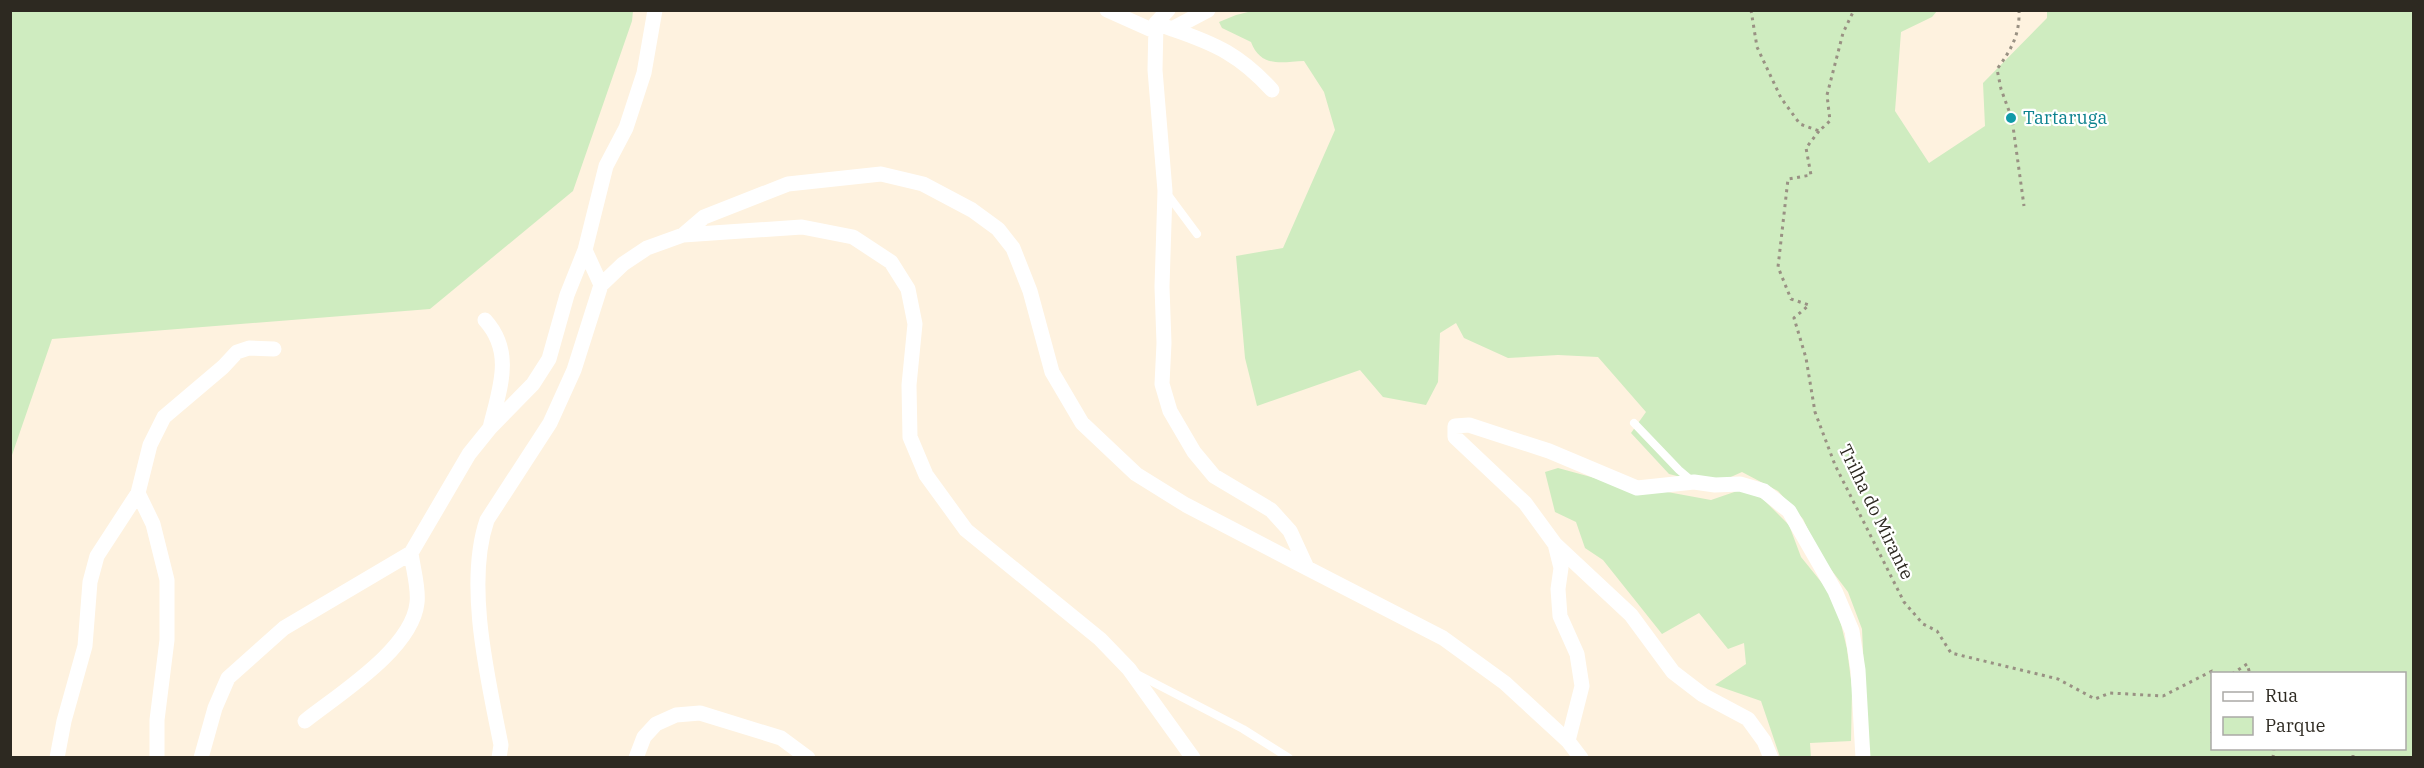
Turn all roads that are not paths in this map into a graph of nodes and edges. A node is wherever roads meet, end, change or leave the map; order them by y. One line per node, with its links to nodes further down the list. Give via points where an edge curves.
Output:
1 (655, 10): 11 (street, via 644,74 626,128 606,166)
2 (1107, 10): 5 (street)
3 (1168, 10): 5 (street)
4 (1208, 10): 6 (street)
5 (1155, 27): 6 (street); 8 (street)
6 (1172, 29): 7 (street, via 1235,55)
7 (1272, 90)
8 (1165, 191): 9 (lane); 21 (street, via 1162,384 1170,411 1194,452 1214,476 1271,510 1290,531)
9 (1197, 234)
10 (683, 235): 12 (street, via 647,248); 21 (street, via 704,217 788,184 881,174 923,184 972,210 998,229 1014,248 1052,372 1082,423 1137,474 1186,505); 22 (street, via 802,227 853,237 891,262 908,289 915,324 909,385 910,437 926,475 966,530 1100,639)
11 (585, 250): 12 (street); 16 (street, via 549,359 533,384)
12 (601, 285): 28 (street, via 574,370 555,412 482,534 479,603 485,669 501,745)
13 (485, 320): 16 (street, via 496,333 502,352 502,373)
14 (274, 349): 18 (street, via 249,348 237,352 164,417 150,445)
15 (1634, 423): 17 (lane)
16 (490, 429): 20 (street, via 469,454)
17 (1694, 482): 19 (street, via 1637,489 1549,451 1469,425 1455,426 1455,437 1525,502); 35 (street, via 1740,484 1764,491 1789,511 1835,591 1852,631)
18 (138, 493): 25 (street, via 97,556 90,582 85,646); 26 (street, via 153,524 167,580 167,640 157,720)
19 (1555, 544): 24 (street, via 1561,568 1560,616 1577,654 1582,686); 34 (street, via 1631,615 1673,672 1703,695 1748,719)
20 (411, 553): 23 (street, via 418,601 414,620 400,642); 27 (street, via 284,628 237,669 228,678 215,708)
21 (1307, 568): 24 (street, via 1443,638 1505,683)
22 (1129, 669): 31 (street); 32 (lane)
23 (305, 722)
24 (1568, 741): 33 (street)
25 (57, 758)
26 (157, 758)
27 (201, 758)
28 (499, 758)
29 (636, 758): 30 (street, via 644,737 656,724 676,715 700,713 781,738)
30 (808, 758)
31 (1193, 758)
32 (1290, 758)
33 (1581, 758)
34 (1771, 758)
35 (1863, 758)

